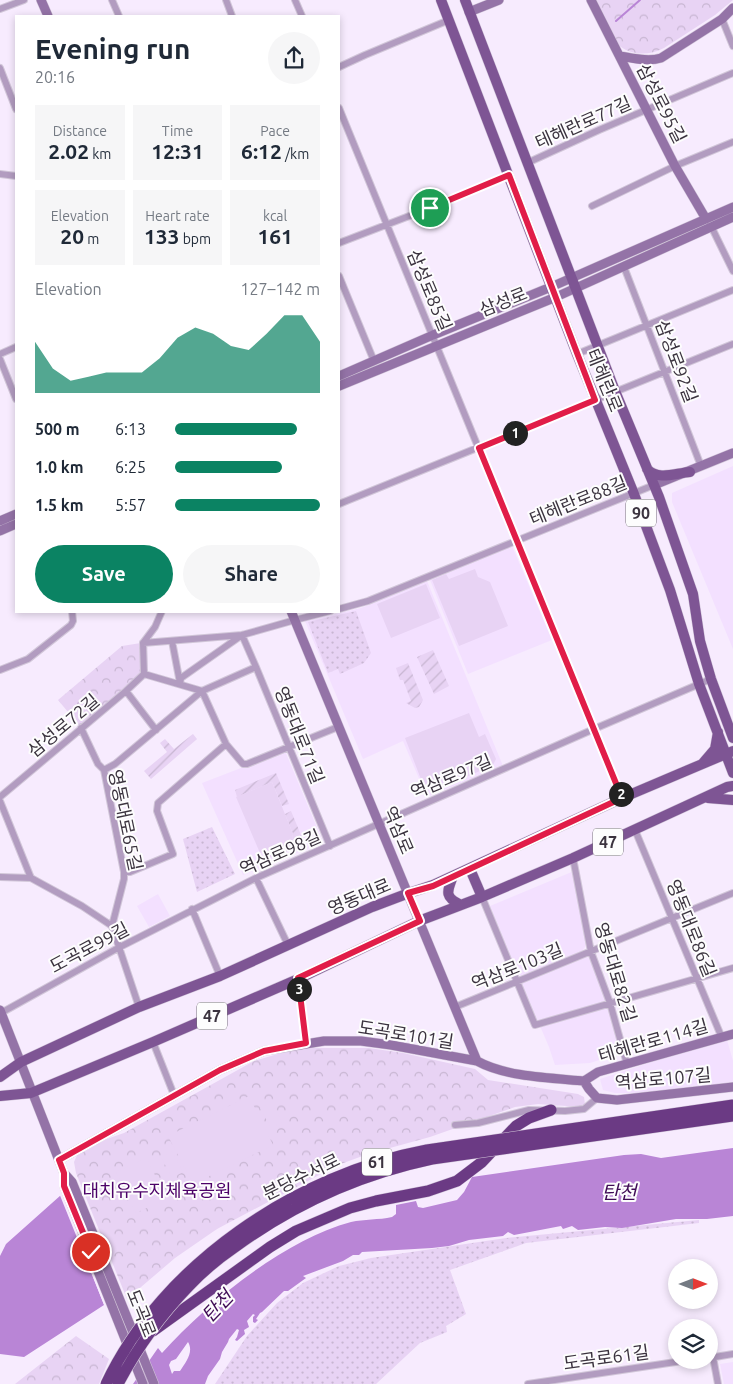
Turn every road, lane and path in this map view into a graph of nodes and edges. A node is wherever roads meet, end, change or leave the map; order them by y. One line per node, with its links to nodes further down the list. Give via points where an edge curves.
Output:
1 (24, 0): 10 (street)
2 (41, 0): 13 (main road)
3 (112, 0): 14 (street)
4 (226, 0): 15 (street)
5 (295, 0): 16 (street)
6 (441, 0): 18 (main road, 테헤란로 / 90)
7 (464, 0): 12 (main road, 테헤란로 / 90)
8 (499, 0): 12 (main road)
9 (591, 0): 20 (main road, 삼성로95길)
10 (0, 9)
11 (733, 9): 17 (main road)
12 (469, 12): 28 (main road, 테헤란로 / 90)
13 (48, 15)
14 (119, 15)
15 (232, 15)
16 (302, 15)
17 (722, 19): 19 (street); 20 (main road, via 655,60)
18 (449, 20): 21 (street); 31 (main road, 테헤란로 / 90)
19 (733, 46)
20 (620, 56): 26 (main road, 삼성로95길)
21 (340, 67)
22 (0, 68): 24 (street)
23 (733, 73): 26 (street, 테헤란로77길)
24 (15, 106)
25 (340, 110): 37 (street, 삼성로85길)
26 (648, 110): 28 (street, 테헤란로77길); 29 (main road, 삼성로95길)
27 (733, 142): 29 (street)
28 (527, 163): 42 (main road, 테헤란로 / 90)
29 (675, 166): 33 (street); 36 (main road, 삼성로95길)
30 (0, 174): 32 (street)
31 (509, 175): 37 (street); 44 (main road, 테헤란로 / 90)
32 (15, 176)
33 (592, 206)
34 (733, 207): 36 (main road, 삼성로)
35 (733, 217): 36 (main road, 삼성로)
36 (708, 222): 39 (main road, 삼성로); 40 (street); 42 (main road, 삼성로)
37 (387, 225): 38 (street); 46 (street, 삼성로85길)
38 (340, 243)
39 (624, 267): 42 (main road, 삼성로); 45 (street, 삼성로92길)
40 (733, 271)
41 (340, 278): 54 (street)
42 (573, 282): 44 (main road, 삼성로); 49 (main road, 테헤란로 / 90)
43 (733, 290): 45 (street)
44 (553, 292): 46 (main road, 삼성로); 48 (main road, 삼성로); 52 (main road, 테헤란로 / 90)
45 (648, 326): 49 (street); 55 (street, 삼성로92길)
46 (433, 335): 48 (street, 삼성로85길); 54 (main road, 삼성로)
47 (733, 344): 55 (street)
48 (437, 345): 57 (main road, 삼성로); 61 (street, 삼성로85길)
49 (598, 346): 52 (street); 58 (main road, 테헤란로 / 90)
50 (15, 348): 51 (street)
51 (0, 354)
52 (577, 354): 60 (main road, 테헤란로 / 90)
53 (0, 360): 59 (street)
54 (374, 361): 56 (main road, 삼성로)
55 (665, 370): 58 (street); 63 (street, 삼성로92길)
56 (340, 376)
57 (340, 386)
58 (615, 391): 60 (street); 64 (main road, 테헤란로 / 90)
59 (15, 397)
60 (595, 400): 61 (street); 67 (main road, 테헤란로 / 90)
61 (479, 448): 68 (street); 73 (street, 삼성로85길)
62 (733, 453): 63 (main road)
63 (701, 466): 65 (main road)
64 (647, 469): 65 (main road, via 660,476); 66 (main road, 테헤란로 / 90)
65 (690, 472): 66 (main road)
66 (654, 485): 67 (street, 테헤란로88길); 85 (main road, 테헤란로 / 90, via 693,594 700,641)
67 (634, 494): 73 (street, 테헤란로88길); 87 (main road, 테헤란로 / 90, via 670,590)
68 (340, 504)
69 (15, 514): 70 (main road)
70 (0, 521)
71 (15, 524): 72 (main road)
72 (0, 531)
73 (516, 541): 74 (street, 테헤란로88길, via 368,601); 92 (street, 삼성로85길)
74 (340, 609)
75 (72, 613): 83 (street, via 71,625 28,658)
76 (161, 613): 81 (street)
77 (312, 613): 78 (street)
78 (293, 615): 79 (street); 90 (main road, 역삼로)
79 (242, 636): 80 (street); 82 (street, 영동대로71길); 86 (street, via 181,678)
80 (172, 641): 81 (street); 86 (street)
81 (143, 643): 84 (street)
82 (256, 667): 89 (street); 97 (street, 영동대로71길)
83 (0, 670)
84 (144, 674): 86 (street); 88 (street, 삼성로72길)
85 (711, 679): 87 (street, 역삼로97길); 95 (main road, 테헤란로 / 90)
86 (180, 684): 89 (street)
87 (699, 684): 92 (street, 역삼로97길); 94 (main road, 테헤란로 / 90)
88 (126, 691): 91 (street, 삼성로72길); 93 (street)
89 (202, 691): 93 (street); 96 (street)
90 (338, 727): 97 (street); 108 (main road, 역삼로)
91 (81, 728): 100 (street, 영동대로65길); 103 (street, 삼성로72길)
92 (594, 728): 104 (street, 삼성로85길); 108 (street, 역삼로97길)
93 (156, 730): 100 (street)
94 (718, 732): 98 (main road, 테헤란로 / 90); 99 (main road, via 715,749)
95 (733, 738)
96 (226, 744): 97 (street, via 243,764); 113 (street, via 158,802 157,811 172,854)
97 (289, 747): 110 (street, 영동대로71길)
98 (730, 752): 99 (main road, 영동대로 / 47); 101 (main road, 테헤란로 / 90)
99 (701, 766): 104 (main road, 영동대로 / 47)
100 (104, 770): 113 (street, 영동대로65길)
101 (733, 773)
102 (733, 786): 105 (main road, 47)
103 (0, 797)
104 (622, 798): 112 (main road, 영동대로 / 47)
105 (705, 798): 106 (main road); 109 (main road, 47)
106 (733, 800)
107 (0, 801): 116 (street)
108 (379, 822): 110 (street, 역삼로98길); 118 (main road, 역삼로)
109 (635, 830): 111 (main road, 47); 123 (street, 영동대로86길)
110 (330, 846): 117 (street, 역삼로98길)
111 (573, 858): 120 (main road, 47); 128 (street, 영동대로82길)
112 (470, 869): 114 (main road, 영동대로 / 47); 120 (main road)
113 (124, 872): 125 (street, 영동대로65길)
114 (453, 876): 118 (main road, 영동대로 / 47); 121 (main road, via 448,894 452,901)
115 (0, 877): 116 (street)
116 (31, 878): 125 (street)
117 (256, 878): 122 (street, 역삼로98길); 126 (street)
118 (408, 893): 124 (main road, 역삼로); 126 (main road, 영동대로 / 47)
119 (733, 893): 123 (street, 역삼로103길)
120 (482, 897): 121 (main road, 47); 133 (street)
121 (461, 905): 124 (main road, 47)
122 (192, 909): 127 (street, 도곡로99길); 130 (street)
123 (673, 918): 128 (street, 역삼로103길); 132 (street, 영동대로86길)
124 (420, 921): 131 (main road, 47); 136 (main road, 역삼로)
125 (112, 926): 127 (street, 영동대로65길)
126 (288, 945): 130 (main road, 영동대로 / 47)
127 (118, 948): 135 (street, 영동대로65길); 137 (street, 도곡로99길)
128 (590, 952): 133 (street, 역삼로103길); 134 (street, 영동대로82길)
129 (733, 968): 132 (street)
130 (220, 976): 135 (main road, 영동대로 / 47)
131 (298, 978): 140 (main road, 47); 141 (street)
132 (696, 979): 134 (street); 139 (street, 영동대로86길)
133 (516, 981): 134 (street, via 534,1025); 136 (street, 역삼로103길)
134 (610, 1003): 146 (street, 영동대로82길)
135 (139, 1007): 145 (main road, 영동대로 / 47)
136 (455, 1007): 142 (main road, 역삼로)
137 (1, 1011): 145 (main road, 도곡로)
138 (733, 1034): 139 (main road, 테헤란로114길)
139 (722, 1038): 146 (main road, 테헤란로114길)
140 (153, 1042): 150 (main road, 47); 151 (street)
141 (306, 1043): 143 (main road, 도곡로101길, via 391,1045); 151 (main road, 도곡로101길, via 264,1051)
142 (470, 1045): 143 (main road); 144 (main road, 역삼로)
143 (456, 1058): 144 (main road, 도곡로101길)
144 (477, 1061): 148 (main road, via 488,1068 514,1073)
145 (21, 1062): 147 (main road, 영동대로 / 47); 150 (main road, 도곡로)
146 (627, 1064): 148 (main road, 테헤란로114길, via 598,1072)
147 (0, 1077)
148 (584, 1081): 153 (main road, 역삼로107길)
149 (733, 1087): 153 (main road, 역삼로107길, via 617,1100)
150 (31, 1093): 152 (main road, 47); 158 (main road, 도곡로)
151 (174, 1095): 158 (main road, 도곡로101길)
152 (0, 1096)
153 (597, 1098): 155 (street, 역삼로107길, via 584,1109)
154 (733, 1105): 165 (highway, 분당수서로 / 61, bridge, via 427,1150 389,1158 329,1180 260,1216 201,1260 144,1323)
155 (551, 1110): 157 (street, 역삼로107길, via 528,1110); 160 (highway, bridge, via 516,1126 482,1162 457,1181 428,1192 350,1208 296,1231)
156 (731, 1116): 160 (highway, 분당수서로 / 61, bridge, via 432,1160 397,1167 343,1186 274,1220 221,1257 189,1285)
157 (455, 1126)
158 (59, 1160): 159 (main road, 도곡로)
159 (64, 1173): 167 (main road, 도곡로, bridge, via 64,1186); 168 (main road, 도곡로, bridge, via 72,1182)
160 (150, 1334): 166 (highway, 분당수서로 / 61, bridge)
161 (733, 1354): 162 (street)
162 (718, 1356)
163 (668, 1363): 169 (street, 도곡로61길)
164 (714, 1369): 170 (street)
165 (106, 1384)
166 (118, 1384)
167 (144, 1384)
168 (154, 1384)
169 (528, 1384)
170 (718, 1384)

